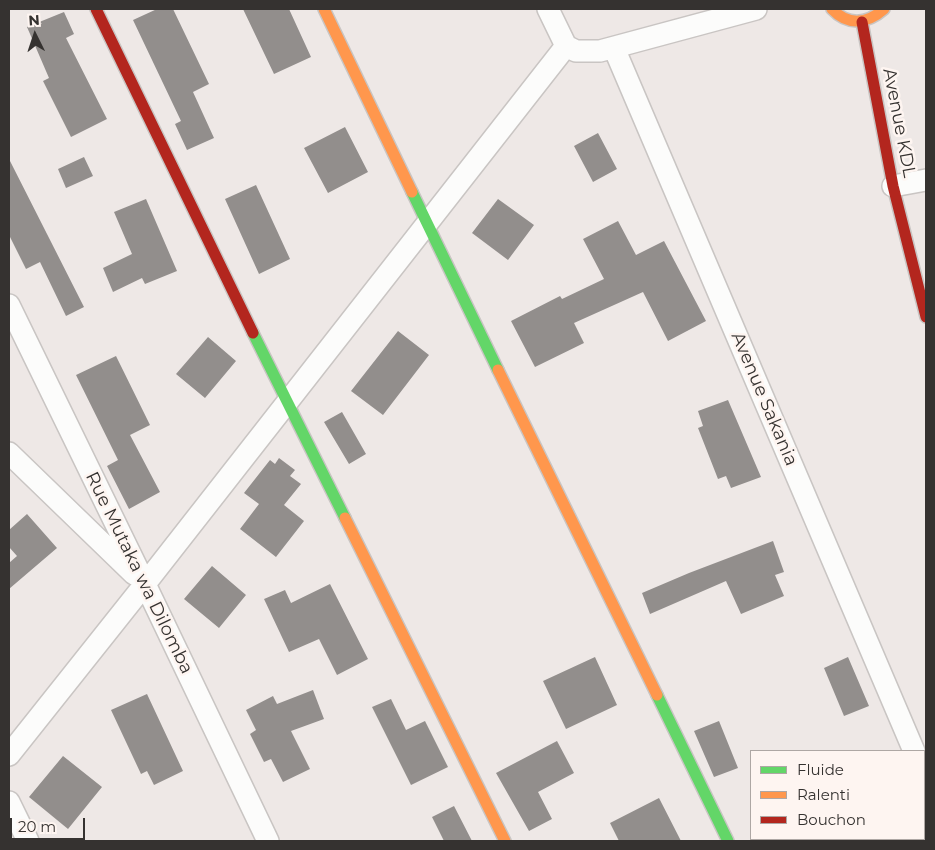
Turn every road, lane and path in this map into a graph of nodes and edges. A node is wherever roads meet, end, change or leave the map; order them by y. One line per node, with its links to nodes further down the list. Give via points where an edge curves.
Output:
1 (96, 9): 16 (street)
2 (324, 9): 13 (street)
3 (533, 9): 7 (street)
4 (756, 9): 10 (street)
5 (832, 9): 8 (street, via 846,20)
6 (884, 9): 8 (street, via 871,20)
7 (551, 16): 9 (street)
8 (862, 22): 12 (street, Avenue KDL)
9 (566, 46): 10 (street, via 586,52); 13 (street)
10 (614, 48): 19 (street, Avenue Sakania)
11 (926, 180): 12 (street)
12 (893, 186): 15 (street, Avenue KDL)
13 (427, 224): 16 (street); 25 (street)
14 (9, 305): 18 (street, Rue Mutaka wa Dilomba)
15 (926, 317)
16 (288, 402): 18 (street); 24 (street)
17 (9, 452): 18 (street)
18 (146, 584): 20 (street); 23 (street, Rue Mutaka wa Dilomba)
19 (914, 750)
20 (9, 755)
21 (9, 802): 22 (street)
22 (28, 841)
23 (268, 841)
24 (505, 841)
25 (728, 841)

